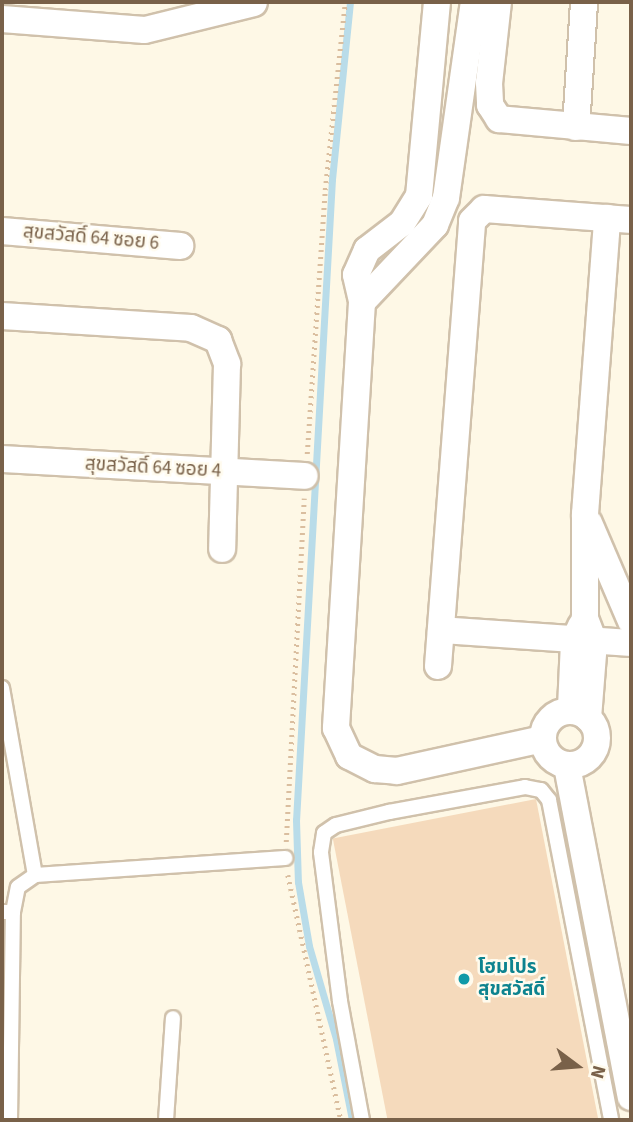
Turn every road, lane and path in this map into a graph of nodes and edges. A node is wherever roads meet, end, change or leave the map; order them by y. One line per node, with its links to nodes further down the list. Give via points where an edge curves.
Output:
1 (345, 2): 19 (path, via 325,190)
2 (437, 2): 10 (street)
3 (474, 2): 11 (street)
4 (498, 2): 8 (street, via 489,83 491,105 499,119)
5 (584, 2): 8 (street)
6 (254, 3): 7 (street, via 145,30)
7 (15, 14)
8 (576, 127): 9 (street)
9 (631, 131)
10 (419, 196): 11 (street); 15 (street, via 402,223 367,250 356,275)
11 (446, 198): 15 (street, via 435,225)
12 (619, 219): 20 (street); 23 (street, via 484,209 472,221)
13 (2, 231): 14 (street, สุขสวัสดิ์ 64 ซอย 6)
14 (180, 246)
15 (362, 302): 29 (street, via 336,728 349,756 375,769 397,771)
16 (2, 316): 18 (street, via 191,328 218,340 227,364)
17 (2, 459): 18 (street, สุขสวัสดิ์ 64 ซอย 4)
18 (225, 472): 19 (street, สุขสวัสดิ์ 64 ซอย 4); 21 (street)
19 (305, 476): 31 (path)
20 (585, 514): 22 (street); 24 (street)
21 (222, 549)
22 (631, 621)
23 (441, 630): 24 (street); 26 (street)
24 (584, 634): 25 (street); 28 (street)
25 (631, 643)
26 (438, 666)
27 (2, 688): 32 (lane)
28 (580, 714): 29 (street, via 549,721); 30 (street, via 597,736 593,754)
29 (543, 739): 30 (street, via 551,758)
30 (567, 766): 36 (street)
31 (285, 858): 32 (lane); 39 (path)
32 (35, 875): 33 (lane, via 18,887)
33 (7, 912): 35 (lane)
34 (173, 1018): 38 (lane)
35 (6, 1081): 37 (lane)
36 (631, 1097)
37 (9, 1120)
38 (166, 1120)
39 (341, 1120)
40 (362, 1120): 41 (lane, via 340,1002 321,852 324,833 336,825 389,812 525,787 541,790 549,800)
41 (611, 1120)

